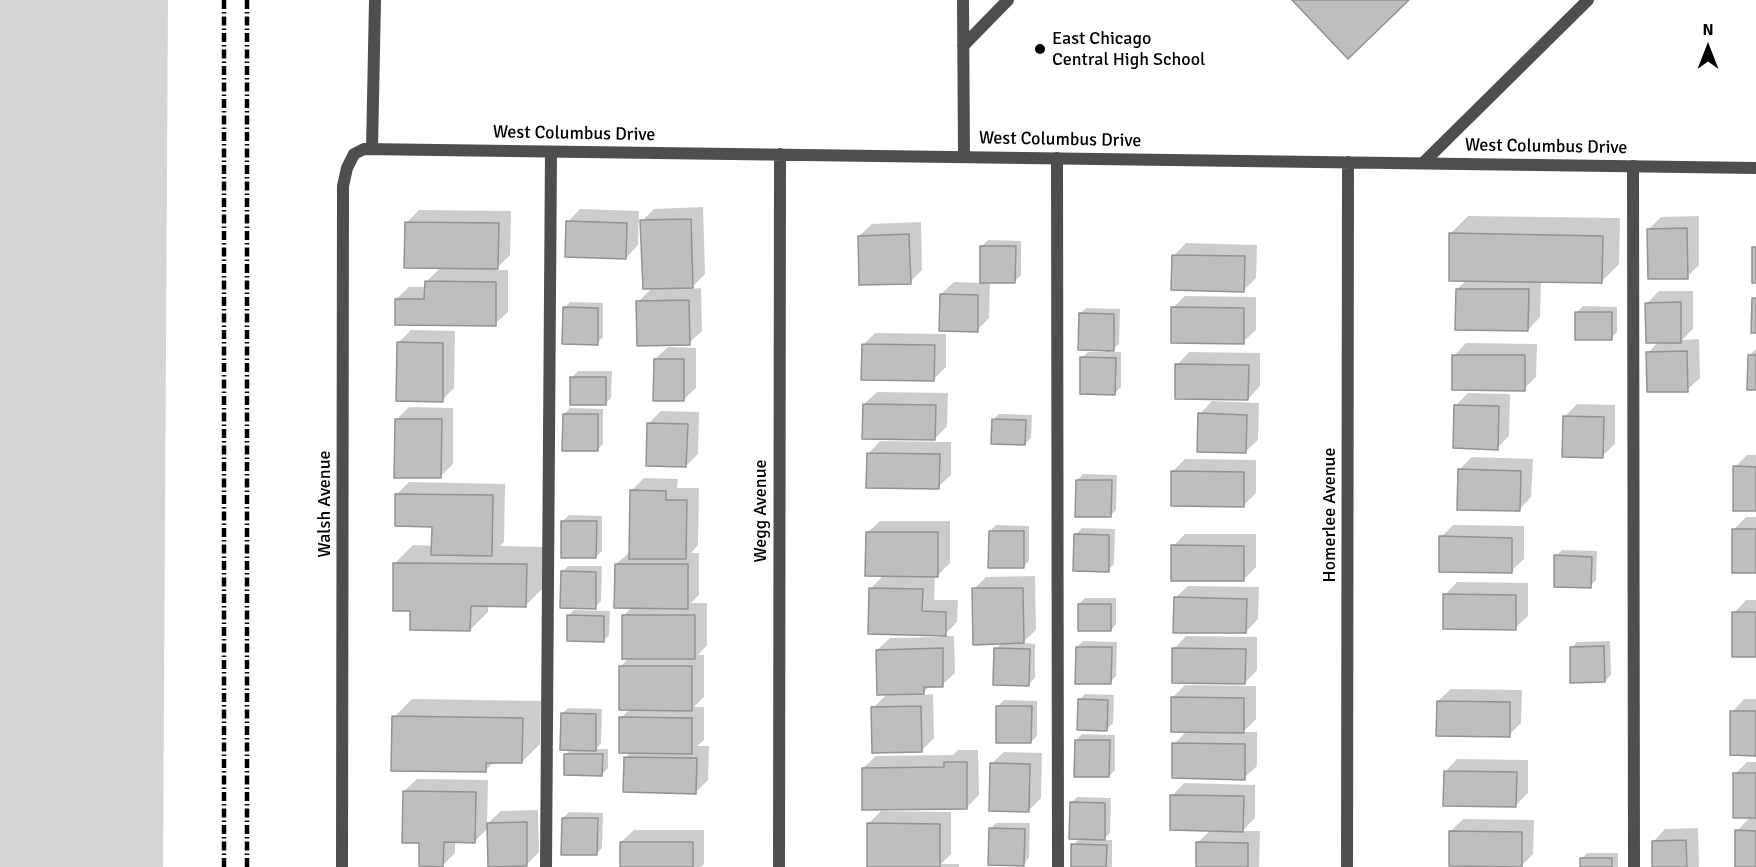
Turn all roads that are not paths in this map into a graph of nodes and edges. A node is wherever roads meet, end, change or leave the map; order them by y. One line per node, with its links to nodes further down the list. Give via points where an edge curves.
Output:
1 (375, 0): 6 (street)
2 (963, 0): 5 (street)
3 (1008, 0): 5 (street)
4 (1588, 0): 12 (street)
5 (963, 46): 9 (street)
6 (368, 149): 7 (street, West Columbus Drive); 15 (street, Walsh Avenue, via 354,154 343,186)
7 (550, 152): 8 (street, West Columbus Drive); 16 (street)
8 (780, 154): 9 (street, West Columbus Drive); 17 (street, Wegg Avenue)
9 (964, 157): 10 (street, West Columbus Drive)
10 (1056, 158): 11 (street, West Columbus Drive); 18 (street)
11 (1348, 162): 12 (street, West Columbus Drive); 19 (street, Homerlee Avenue)
12 (1423, 163): 13 (street, West Columbus Drive)
13 (1633, 166): 14 (street, West Columbus Drive); 20 (street)
14 (1756, 168)
15 (342, 867)
16 (546, 867)
17 (779, 867)
18 (1058, 867)
19 (1347, 867)
20 (1634, 867)

